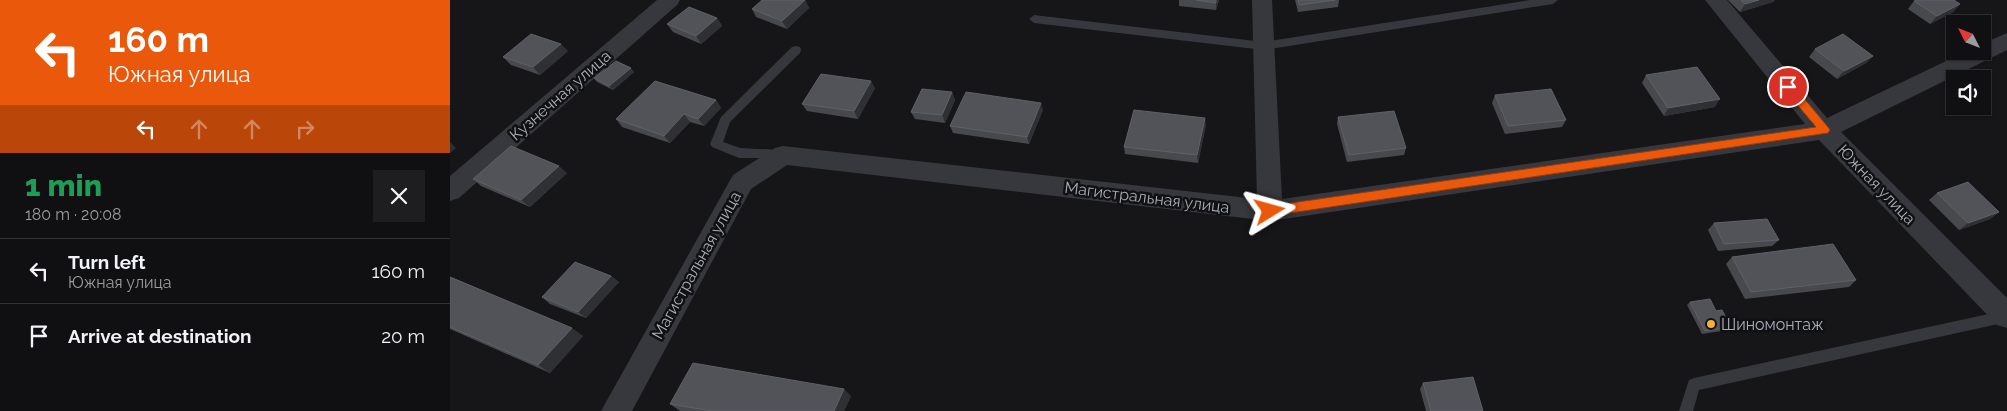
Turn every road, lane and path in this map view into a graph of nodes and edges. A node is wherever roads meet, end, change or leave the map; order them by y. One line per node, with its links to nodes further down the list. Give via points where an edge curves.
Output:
1 (670, 0): 11 (street, Кузнечная улица)
2 (1262, 0): 7 (street)
3 (1553, 0): 7 (lane)
4 (1715, 0): 9 (street, Южная улица)
5 (1034, 19): 7 (lane)
6 (2007, 41): 9 (street, Магистральная улица)
7 (1264, 46): 12 (street)
8 (796, 50): 10 (lane, via 725,120 716,144 739,153)
9 (1824, 130): 12 (street, Магистральная улица); 13 (street, Южная улица)
10 (783, 155): 12 (street, Магистральная улица); 14 (street, Магистральная улица, via 742,182)
11 (450, 191)
12 (1270, 211)
13 (2007, 316): 15 (lane, via 1694,385)
14 (616, 411)
15 (1686, 411)

